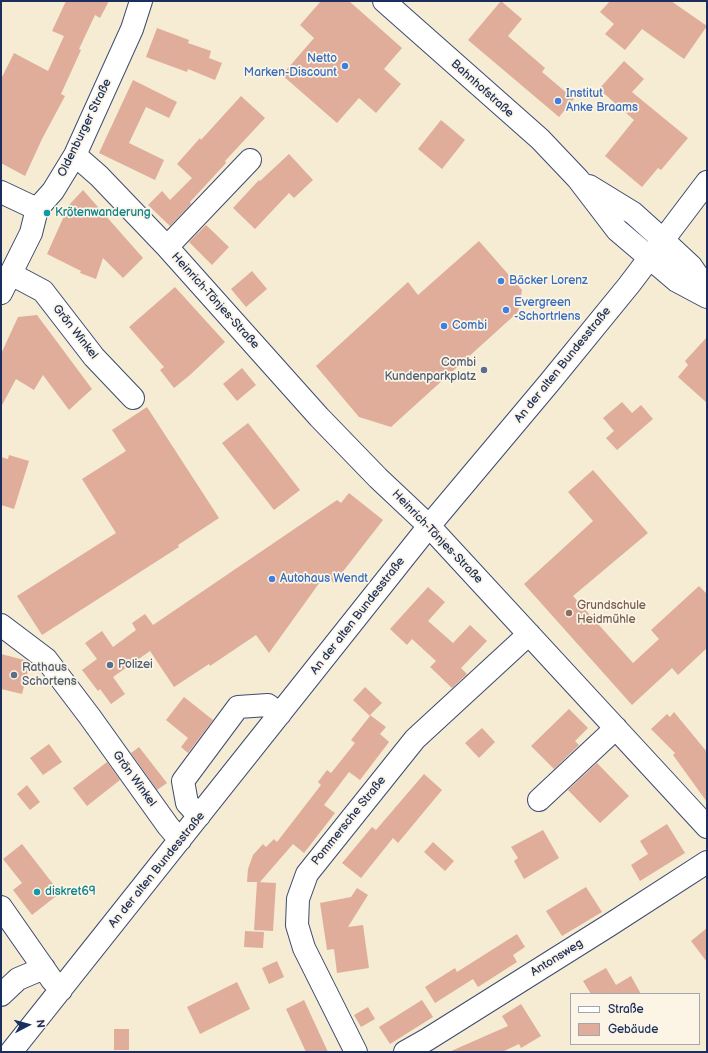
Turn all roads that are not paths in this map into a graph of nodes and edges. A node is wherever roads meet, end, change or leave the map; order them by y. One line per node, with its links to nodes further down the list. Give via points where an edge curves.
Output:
1 (141, 1): 3 (street, Oldenburger Straße, via 132,29)
2 (384, 1): 5 (street, Bahnhofstraße, via 540,139)
3 (75, 154): 8 (street, Oldenburger Straße, via 53,191); 10 (street, Heinrich-Tönjes-Straße)
4 (250, 160): 10 (street, Heinrich-Tönjes-Straße)
5 (578, 179): 9 (street, Bahnhofstraße, via 633,213); 11 (street, Bahnhofstraße, via 617,230)
6 (707, 182): 9 (street, An der alten Bundesstraße)
7 (1, 192): 8 (street)
8 (37, 209): 12 (street, Oldenburger Straße, via 31,234)
9 (663, 240): 11 (street, An der alten Bundesstraße); 13 (street, Bahnhofstraße, via 691,266)
10 (167, 247): 17 (street, Heinrich-Tönjes-Straße, via 319,417)
11 (649, 259): 15 (street, Bahnhofstraße, via 677,281); 17 (street, An der alten Bundesstraße)
12 (11, 274): 14 (street, Oldenburger Straße); 16 (street, Grön Winkel, via 43,292 94,357)
13 (707, 289)
14 (1, 293)
15 (707, 297)
16 (133, 398)
17 (429, 526): 19 (street, Heinrich-Tönjes-Straße); 20 (street, An der alten Bundesstraße)
18 (1, 625): 25 (street, Grön Winkel, via 46,659)
19 (528, 634): 21 (street, Heinrich-Tönjes-Straße); 32 (street, Pommersche Straße, via 415,739 307,874 298,899 297,925 304,948)
20 (280, 714): 23 (street, An der alten Bundesstraße); 23 (street, via 268,705 238,707 182,781 188,803)
21 (616, 728): 22 (street); 24 (street, Heinrich-Tönjes-Straße)
22 (539, 800)
23 (199, 816): 25 (street, An der alten Bundesstraße)
24 (707, 827)
25 (180, 840): 29 (street, An der alten Bundesstraße)
26 (707, 862): 33 (street, Antonsweg)
27 (1, 907): 28 (street)
28 (44, 968): 29 (street); 30 (street, via 18,979)
29 (61, 990): 31 (street, An der alten Bundesstraße)
30 (1, 996)
31 (12, 1052)
32 (356, 1052)
33 (405, 1052)

